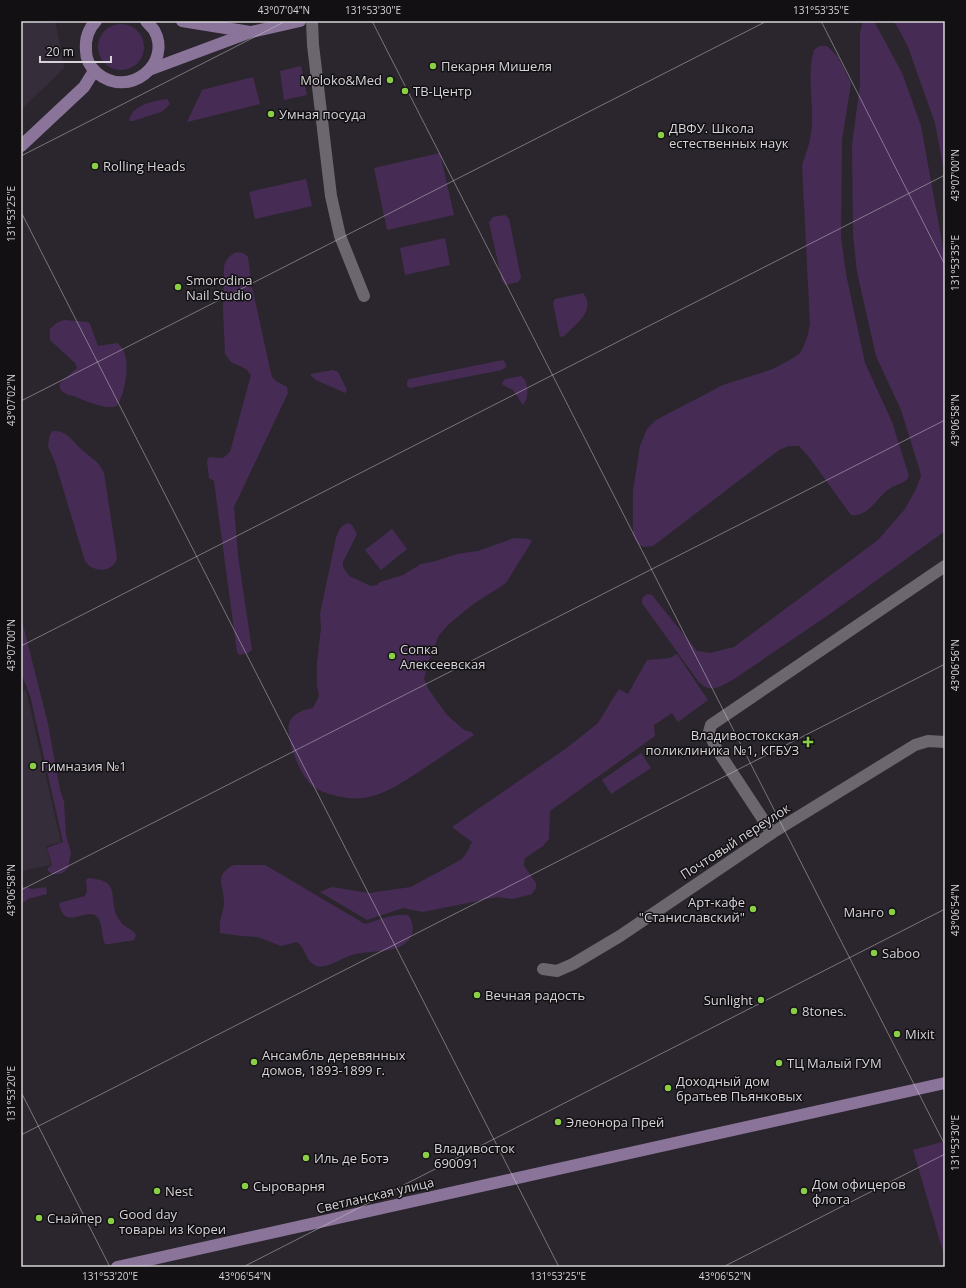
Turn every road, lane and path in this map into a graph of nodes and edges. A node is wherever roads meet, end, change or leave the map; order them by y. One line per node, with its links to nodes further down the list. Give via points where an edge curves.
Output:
1 (96, 21): 8 (main road, via 85,45 89,64)
2 (146, 21): 7 (main road, via 154,31 158,49)
3 (182, 21): 6 (main road)
4 (300, 21): 6 (main road)
5 (312, 21): 12 (street, via 331,196 340,236)
6 (251, 32): 7 (main road)
7 (149, 70): 9 (main road, via 138,79)
8 (94, 71): 9 (main road, via 110,81); 10 (main road)
9 (120, 83): 10 (main road)
10 (84, 87): 11 (main road)
11 (21, 146)
12 (364, 296)
13 (945, 566): 15 (street, via 711,725 709,732 716,748)
14 (945, 742): 15 (street, Почтовый переулок, via 928,741 915,745)
15 (772, 833): 16 (street, Почтовый переулок, via 620,936 573,964 557,971)
16 (543, 969)
17 (945, 1083): 18 (main road, Светланская улица)
18 (117, 1267)

